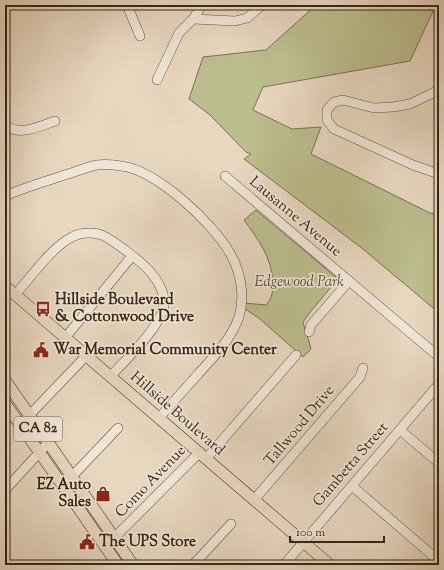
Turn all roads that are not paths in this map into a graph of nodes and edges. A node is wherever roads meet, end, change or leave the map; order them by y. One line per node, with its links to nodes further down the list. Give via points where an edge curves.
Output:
1 (127, 5): 5 (street)
2 (202, 5): 4 (street)
3 (262, 5): 4 (street, via 247,18 235,21)
4 (193, 19): 6 (street, via 179,33)
5 (140, 36)
6 (157, 80)
7 (439, 90): 10 (street, via 410,104 393,108 374,108 344,100 334,102 327,110 327,120 334,130)
8 (55, 121): 9 (street, via 28,130 16,130)
9 (5, 125)
10 (439, 174)
11 (226, 176): 14 (street, Lausanne Avenue)
12 (5, 196): 28 (street, via 98,165 120,165 148,175 174,193 212,228 222,241 232,256 241,282 242,300 234,330)
13 (132, 256): 16 (street, via 101,235 88,233 74,236 60,244); 18 (street); 23 (street, via 152,273 164,302 158,322)
14 (349, 281): 17 (street, via 311,325); 21 (street, Lausanne Avenue)
15 (5, 286): 16 (main road, Hillside Boulevard)
16 (15, 295): 18 (main road, Hillside Boulevard)
17 (309, 332)
18 (65, 338): 20 (main road, Hillside Boulevard)
19 (296, 355): 34 (street, Como Avenue)
20 (86, 356): 23 (main road, Hillside Boulevard); 27 (street)
21 (439, 357)
22 (363, 368): 40 (street, Tallwood Drive, via 360,377)
23 (110, 376): 28 (main road, Hillside Boulevard)
24 (5, 380): 27 (main road, CA 82)
25 (438, 386): 31 (street, Gambetta Street)
26 (5, 403): 29 (main road, CA 82)
27 (29, 415): 29 (street); 32 (main road, CA 82)
28 (159, 418): 34 (main road, Hillside Boulevard)
29 (20, 425): 33 (main road, CA 82)
30 (118, 428): 36 (street)
31 (400, 430): 35 (street); 38 (street, Gambetta Street)
32 (48, 443): 33 (street); 36 (main road, CA 82)
33 (39, 452): 37 (main road, CA 82); 39 (street)
34 (202, 456): 40 (main road, Hillside Boulevard); 42 (street, Como Avenue)
35 (439, 463)
36 (71, 477): 37 (street); 42 (main road, CA 82)
37 (63, 486): 44 (main road, CA 82)
38 (352, 486): 43 (street, Gambetta Street); 45 (street)
39 (5, 490)
40 (254, 500): 43 (main road, Hillside Boulevard)
41 (231, 524): 48 (street)
42 (115, 539): 44 (street, Como Avenue); 47 (main road, CA 82)
43 (304, 543): 49 (street, Gambetta Street); 50 (main road, Hillside Boulevard)
44 (105, 547): 46 (main road, CA 82)
45 (439, 561)
46 (118, 565)
47 (133, 565)
48 (193, 565)
49 (284, 565)
50 (330, 565)

